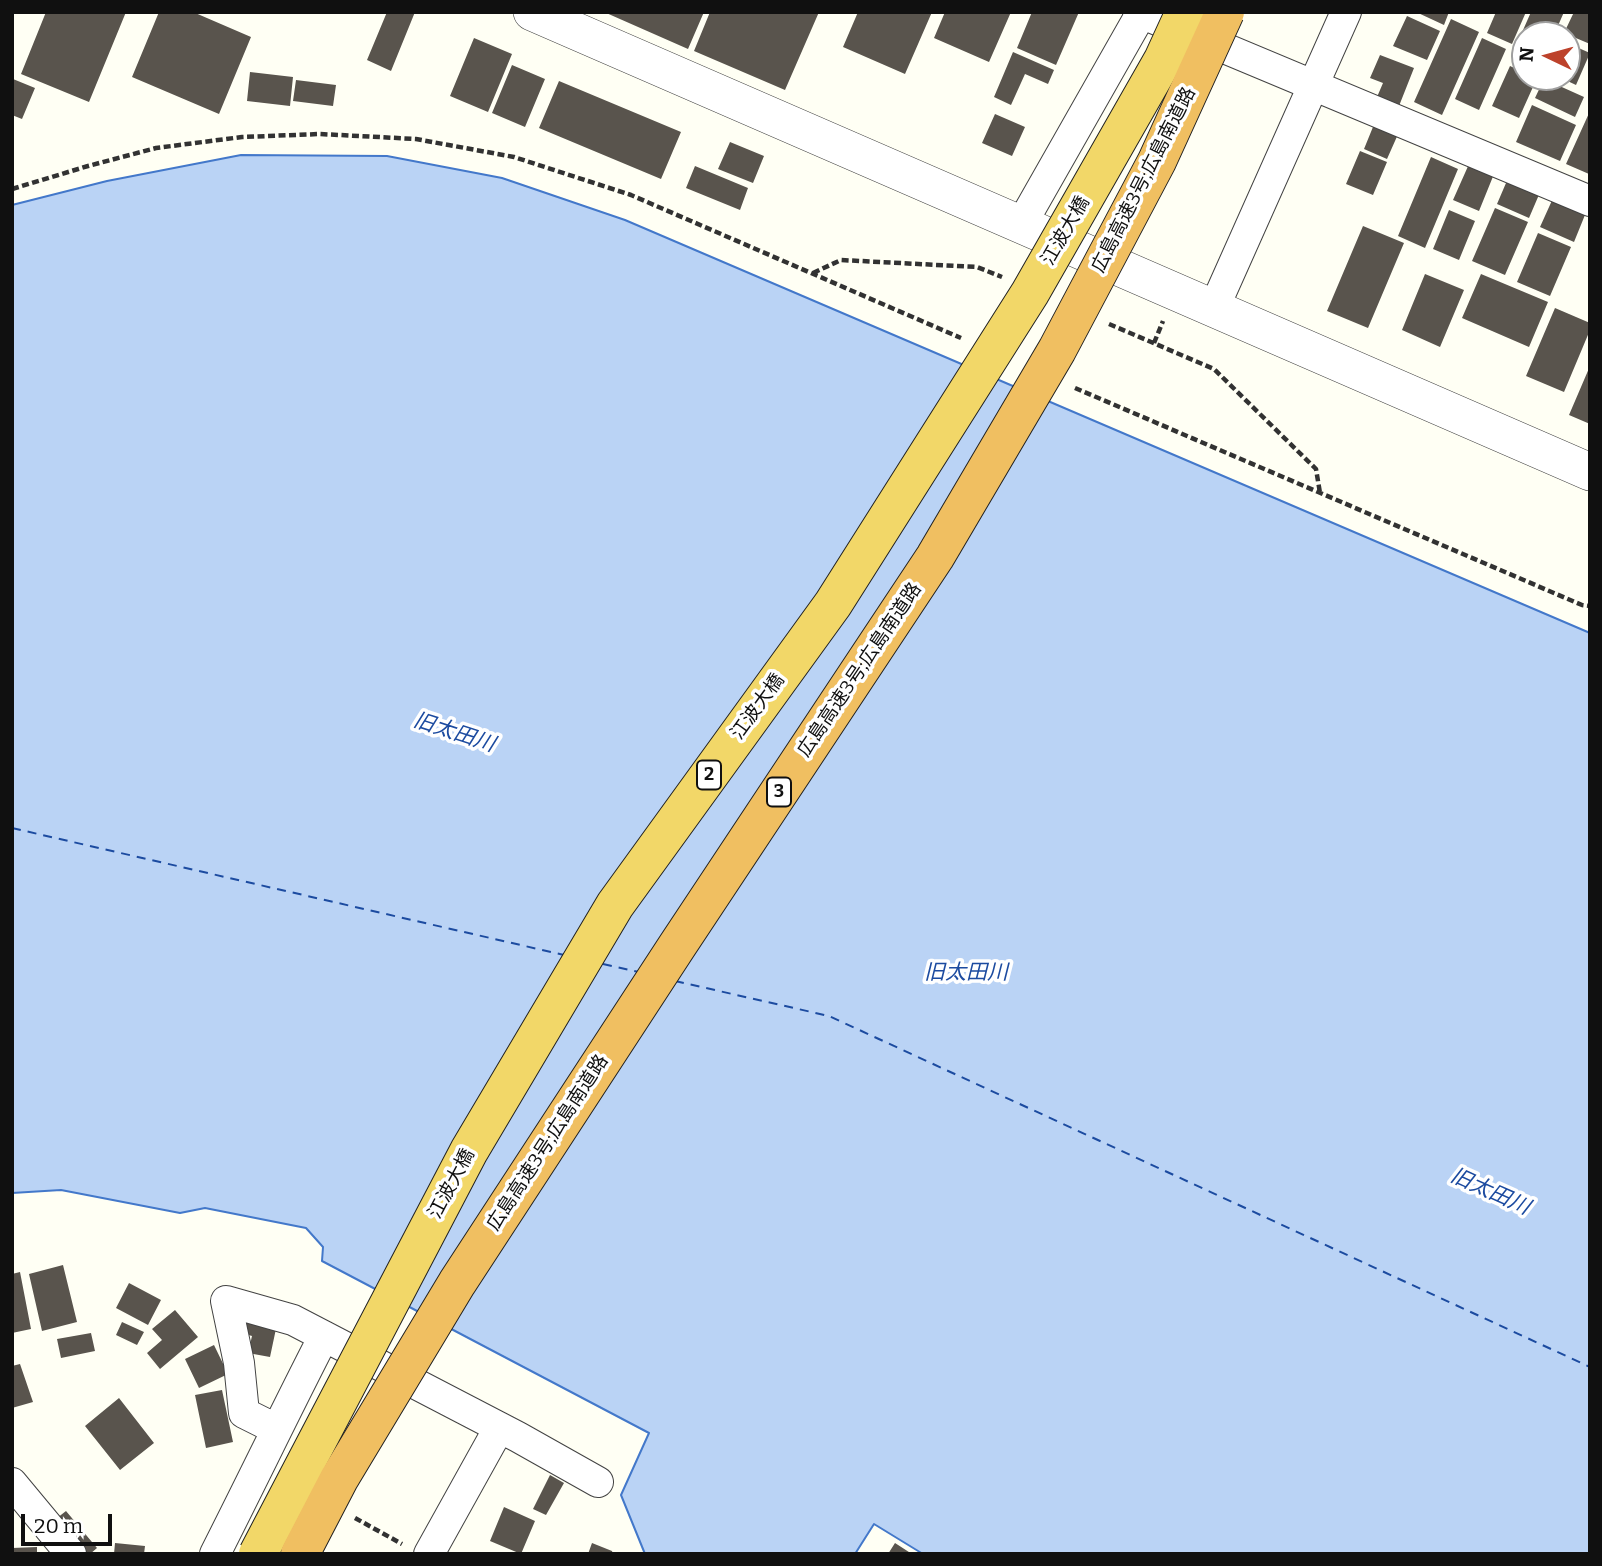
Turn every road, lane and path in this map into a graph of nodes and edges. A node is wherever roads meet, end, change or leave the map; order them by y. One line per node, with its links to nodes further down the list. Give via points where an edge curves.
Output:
1 (532, 12): 9 (street)
2 (1185, 12): 24 (highway, 江波大橋 / 2, bridge, via 1164,60 1030,293 840,593 615,905 469,1151)
3 (1225, 12): 25 (highway, 広島高速3号;広島南道路 / 3, bridge, via 1157,161 1063,339 935,557 457,1283 339,1479)
4 (1346, 12): 6 (street)
5 (1140, 13): 6 (street); 9 (street)
6 (1312, 85): 8 (street); 10 (street)
7 (12, 189): 12 (path, via 156,148 242,137 320,134 416,139 514,157 631,195)
8 (1590, 201)
9 (1021, 225): 10 (street)
10 (1214, 309): 15 (street)
11 (1164, 319): 13 (path)
12 (963, 339)
13 (1153, 343)
14 (1064, 383): 16 (path)
15 (1590, 472)
16 (1590, 606)
17 (324, 1336): 18 (street); 19 (street); 19 (street, via 293,1320 226,1301 244,1413)
18 (499, 1428): 20 (street); 26 (street)
19 (276, 1429): 23 (street)
20 (598, 1482)
21 (12, 1483): 22 (street)
22 (71, 1554)
23 (215, 1554)
24 (258, 1554)
25 (300, 1554)
26 (429, 1554)

